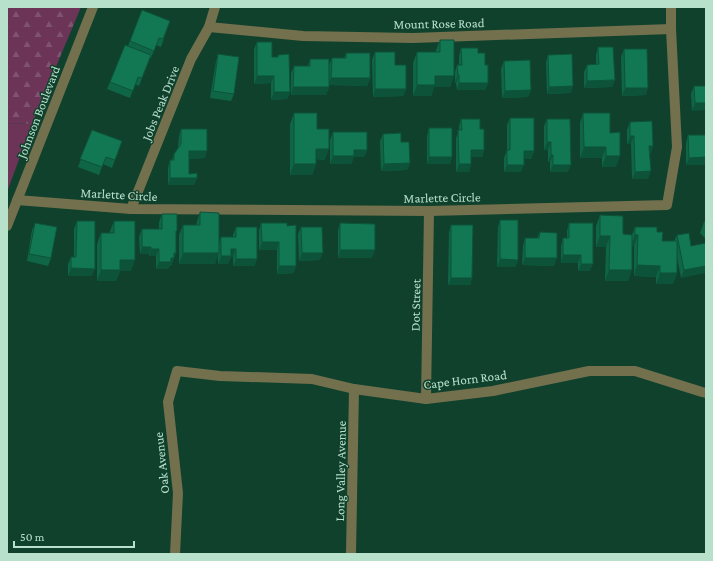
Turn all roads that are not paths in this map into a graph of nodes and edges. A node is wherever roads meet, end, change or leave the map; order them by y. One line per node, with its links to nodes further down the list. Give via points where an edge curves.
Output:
1 (94, 7): 6 (street, Johnson Boulevard)
2 (215, 7): 4 (street, Jobs Peak Drive)
3 (670, 7): 5 (street, Marlette Circle)
4 (209, 27): 5 (street, Mount Rose Road, via 303,36 412,38); 7 (street, Jobs Peak Drive, via 191,59)
5 (671, 29): 8 (street, Marlette Circle, via 678,147 668,205)
6 (17, 200): 7 (street, Marlette Circle); 9 (street, Johnson Boulevard)
7 (131, 209): 8 (street, Marlette Circle)
8 (429, 211): 13 (street, Dot Street)
9 (7, 226)
10 (176, 371): 11 (street, Cape Horn Road, via 220,376 312,379); 14 (street, Oak Avenue, via 168,402 178,493)
11 (354, 389): 13 (street, Cape Horn Road); 15 (street, Long Valley Avenue)
12 (706, 392): 13 (street, Cape Horn Road, via 635,371 589,371 493,391)
13 (426, 399)
14 (175, 554)
15 (351, 554)

